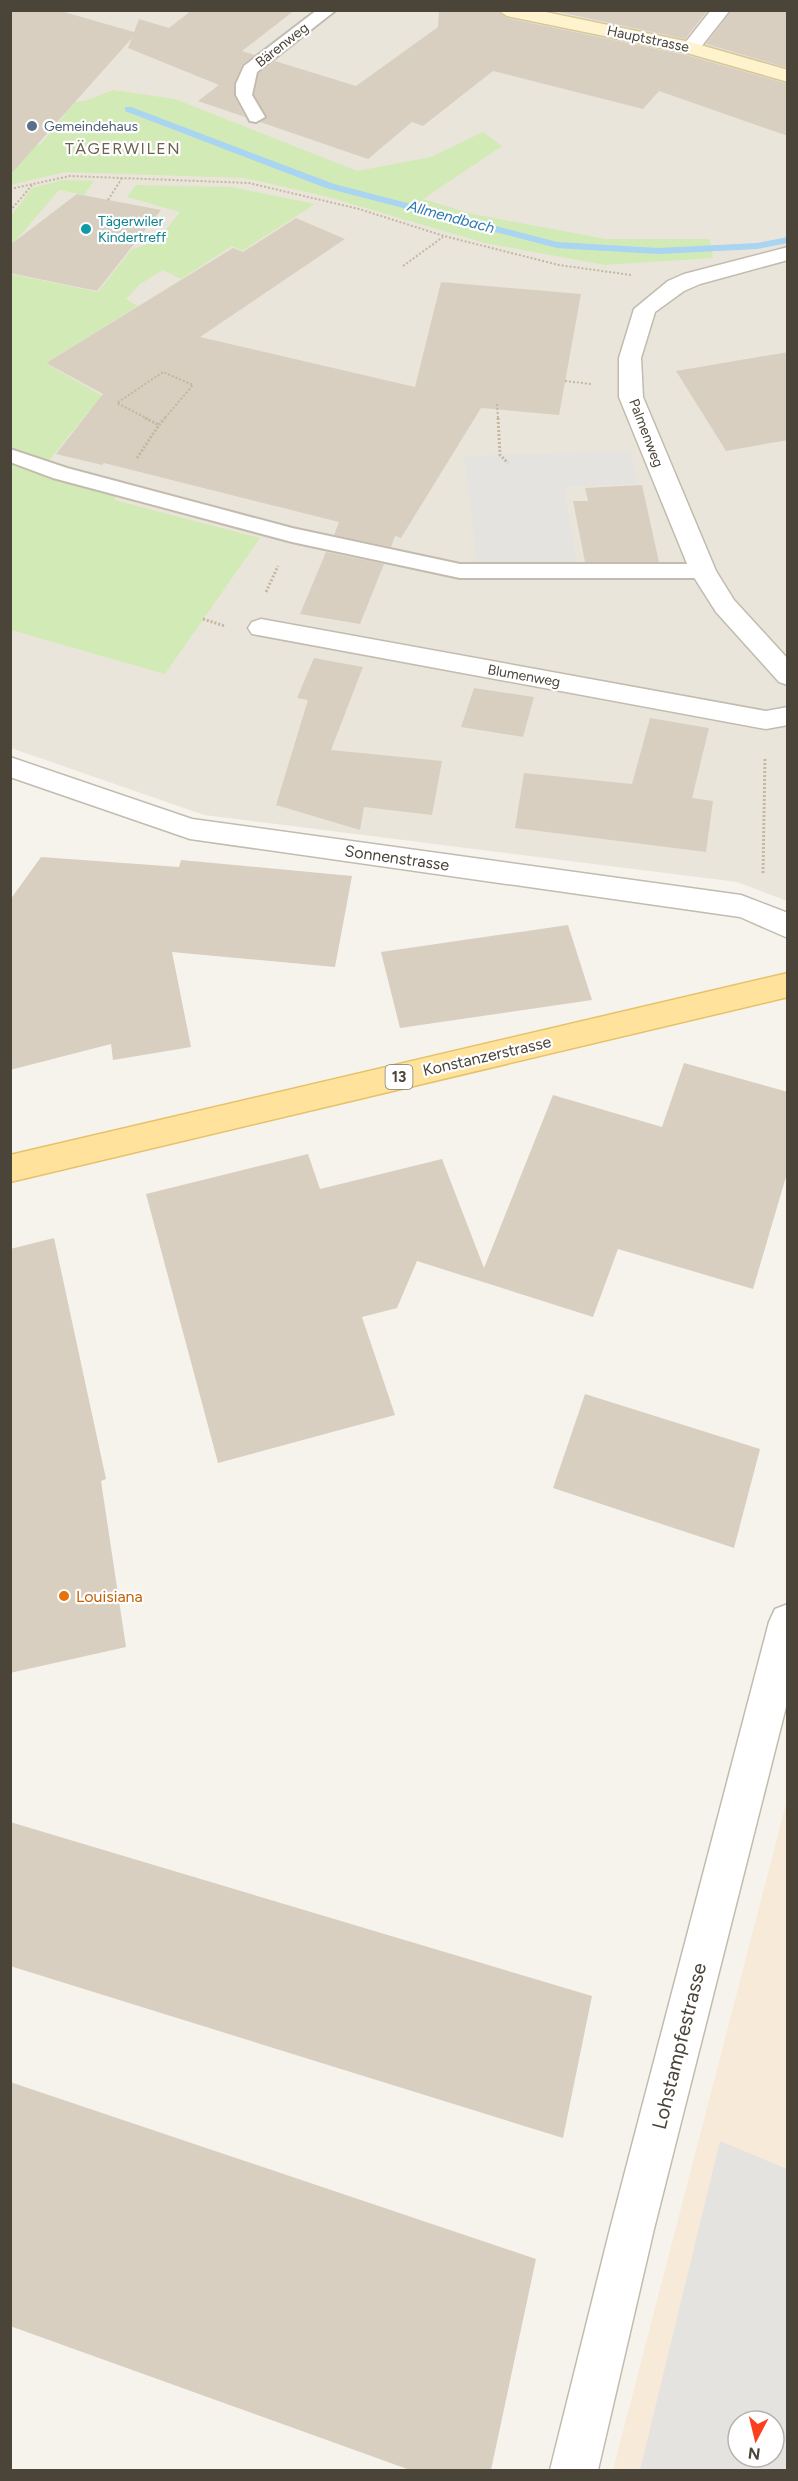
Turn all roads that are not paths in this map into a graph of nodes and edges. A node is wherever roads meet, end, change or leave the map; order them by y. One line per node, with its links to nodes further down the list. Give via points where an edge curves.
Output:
1 (328, 10): 6 (lane, Bärenweg, via 250,70 243,85 244,101)
2 (507, 10): 4 (street, Hauptstrasse)
3 (721, 10): 4 (street)
4 (690, 48): 5 (street, Hauptstrasse)
5 (788, 76)
6 (256, 117)
7 (788, 253): 9 (street, Palmenweg, via 676,286 645,309 630,358 631,397)
8 (10, 455): 9 (lane, via 60,473 292,536 460,571)
9 (703, 570): 11 (street, Palmenweg, via 725,606)
10 (256, 627): 12 (street, Blumenweg)
11 (788, 676)
12 (777, 718)
13 (10, 767): 14 (street, Sonnenstrasse, via 190,829 741,906)
14 (788, 927)
15 (788, 985): 16 (main road, Konstanzerstrasse / 13)
16 (10, 1169)
17 (788, 1622): 18 (street, Lohstampfestrasse)
18 (574, 2470)

